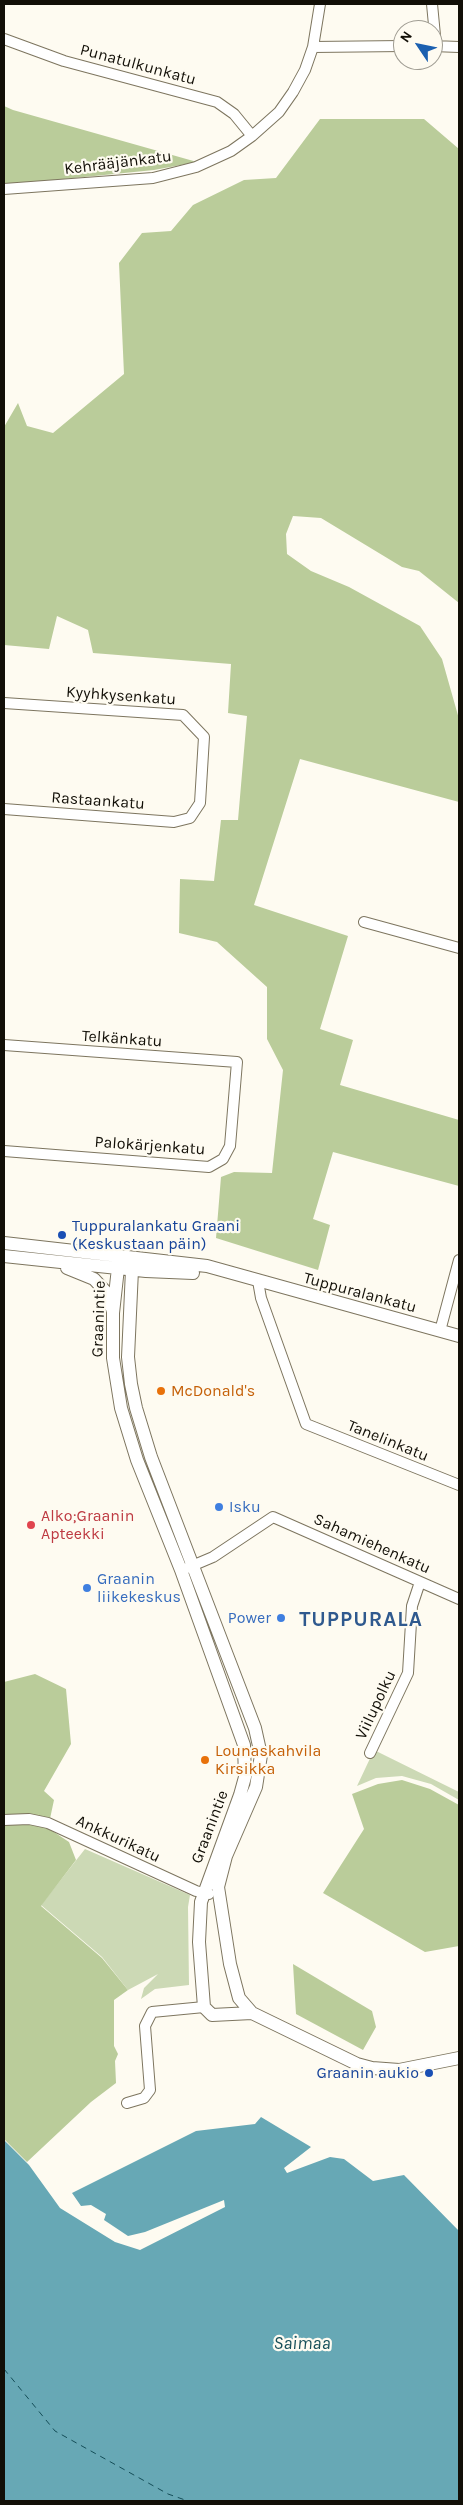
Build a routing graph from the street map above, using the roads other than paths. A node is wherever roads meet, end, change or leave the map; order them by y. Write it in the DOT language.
graph roads {
  1 [pos="320,4"];
  2 [pos="432,4"];
  3 [pos="433,20"];
  4 [pos="4,39"];
  5 [pos="393,46"];
  6 [pos="443,46"];
  7 [pos="313,47"];
  8 [pos="459,47"];
  9 [pos="252,136"];
  10 [pos="4,189"];
  11 [pos="4,703"];
  12 [pos="4,809"];
  13 [pos="190,818"];
  14 [pos="364,922"];
  15 [pos="459,948"];
  16 [pos="4,1045"];
  17 [pos="237,1062"];
  18 [pos="4,1151"];
  19 [pos="4,1243"];
  20 [pos="4,1256"];
  21 [pos="43,1260"];
  22 [pos="459,1260"];
  23 [pos="125,1265"];
  24 [pos="255,1280"];
  25 [pos="113,1313"];
  26 [pos="440,1331"];
  27 [pos="459,1336"];
  28 [pos="459,1485"];
  29 [pos="186,1569"];
  30 [pos="420,1582"];
  31 [pos="459,1599"];
  32 [pos="370,1753"];
  33 [pos="4,1820"];
  34 [pos="202,1893"];
  35 [pos="218,1894"];
  36 [pos="204,2007"];
  37 [pos="252,2013"];
  38 [pos="459,2058"];
  39 [pos="127,2103"];
  1 -- 7 [label="street, Kehrääjänkatu"];
  2 -- 3 [label="street"];
  4 -- 9 [label="street, Punatulkunkatu"];
  5 -- 7 [label="street"];
  6 -- 8 [label="street"];
  7 -- 9 [label="street, Kehrääjänkatu"];
  9 -- 10 [label="street, Kehrääjänkatu"];
  11 -- 13 [label="street, Kyyhkysenkatu"];
  12 -- 13 [label="street, Rastaankatu"];
  14 -- 15 [label="street"];
  16 -- 17 [label="street, Telkänkatu"];
  17 -- 18 [label="street, Palokärjenkatu"];
  19 -- 23 [label="street, Tuppuralankatu"];
  20 -- 21 [label="street, Tuppuralankatu"];
  21 -- 23 [label="street, Tuppuralankatu"];
  21 -- 25 [label="street"];
  22 -- 26 [label="street"];
  23 -- 24 [label="street, Tuppuralankatu"];
  23 -- 25 [label="street, Graanintie"];
  23 -- 29 [label="street, Graanintie"];
  24 -- 26 [label="street, Tuppuralankatu"];
  24 -- 28 [label="street, Tanelinkatu"];
  25 -- 29 [label="street, Graanintie"];
  26 -- 27 [label="street, Tuppuralankatu"];
  29 -- 30 [label="street, Sahamiehenkatu"];
  29 -- 34 [label="street, Graanintie"];
  29 -- 35 [label="street, Graanintie"];
  30 -- 31 [label="street, Sahamiehenkatu"];
  30 -- 32 [label="street, Viilupolku"];
  33 -- 34 [label="street, Ankkurikatu"];
  34 -- 35 [label="street, Ankkurikatu"];
  34 -- 36 [label="street, Graanintie"];
  35 -- 37 [label="street, Graanintie"];
  36 -- 37 [label="street"];
  36 -- 39 [label="street"];
  37 -- 38 [label="street"];
}
